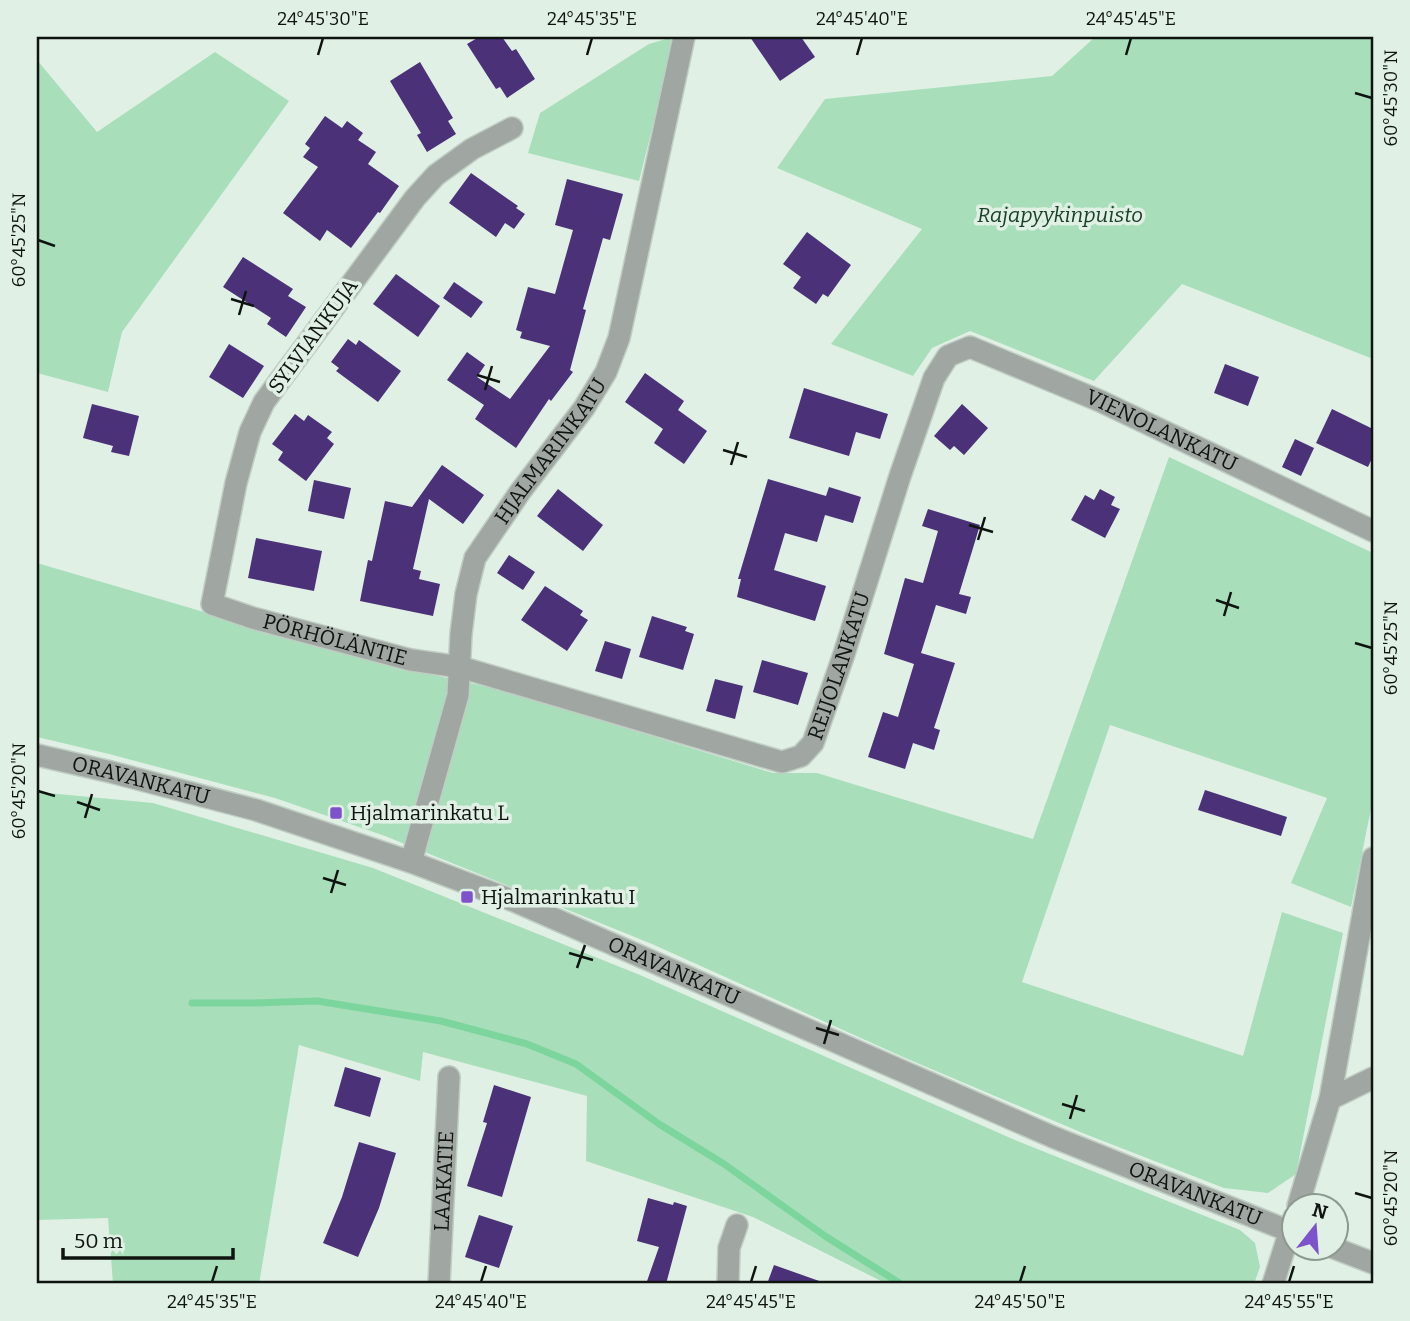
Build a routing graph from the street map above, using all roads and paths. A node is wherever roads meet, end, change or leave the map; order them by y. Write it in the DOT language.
graph roads {
  1 [pos="684,37"];
  2 [pos="512,128"];
  3 [pos="948,356"];
  4 [pos="1373,531"];
  5 [pos="212,604"];
  6 [pos="460,667"];
  7 [pos="37,755"];
  8 [pos="1373,858"];
  9 [pos="411,862"];
  10 [pos="449,1077"];
  11 [pos="1373,1078"];
  12 [pos="1330,1099"];
  13 [pos="1302,1192"];
  14 [pos="1280,1222"];
  15 [pos="737,1225"];
  16 [pos="1350,1254"];
  17 [pos="1281,1262"];
  18 [pos="1373,1263"];
  19 [pos="439,1284"];
  20 [pos="728,1284"];
  21 [pos="1273,1284"];
  1 -- 6 [label="street, HJALMARINKATU"];
  2 -- 5 [label="street, SYLVIANKUJA"];
  3 -- 4 [label="street, VIENOLANKATU"];
  3 -- 6 [label="street, REIJOLANKATU"];
  5 -- 6 [label="street, PÖRHÖLÄNTIE"];
  6 -- 9 [label="street, HJALMARINKATU"];
  7 -- 9 [label="street, ORAVANKATU"];
  8 -- 12 [label="street"];
  9 -- 14 [label="street, ORAVANKATU"];
  10 -- 19 [label="street, LAAKATIE"];
  11 -- 12 [label="street"];
  12 -- 13 [label="street"];
  15 -- 20 [label="street"];
  16 -- 18 [label="street"];
  17 -- 21 [label="street"];
}
